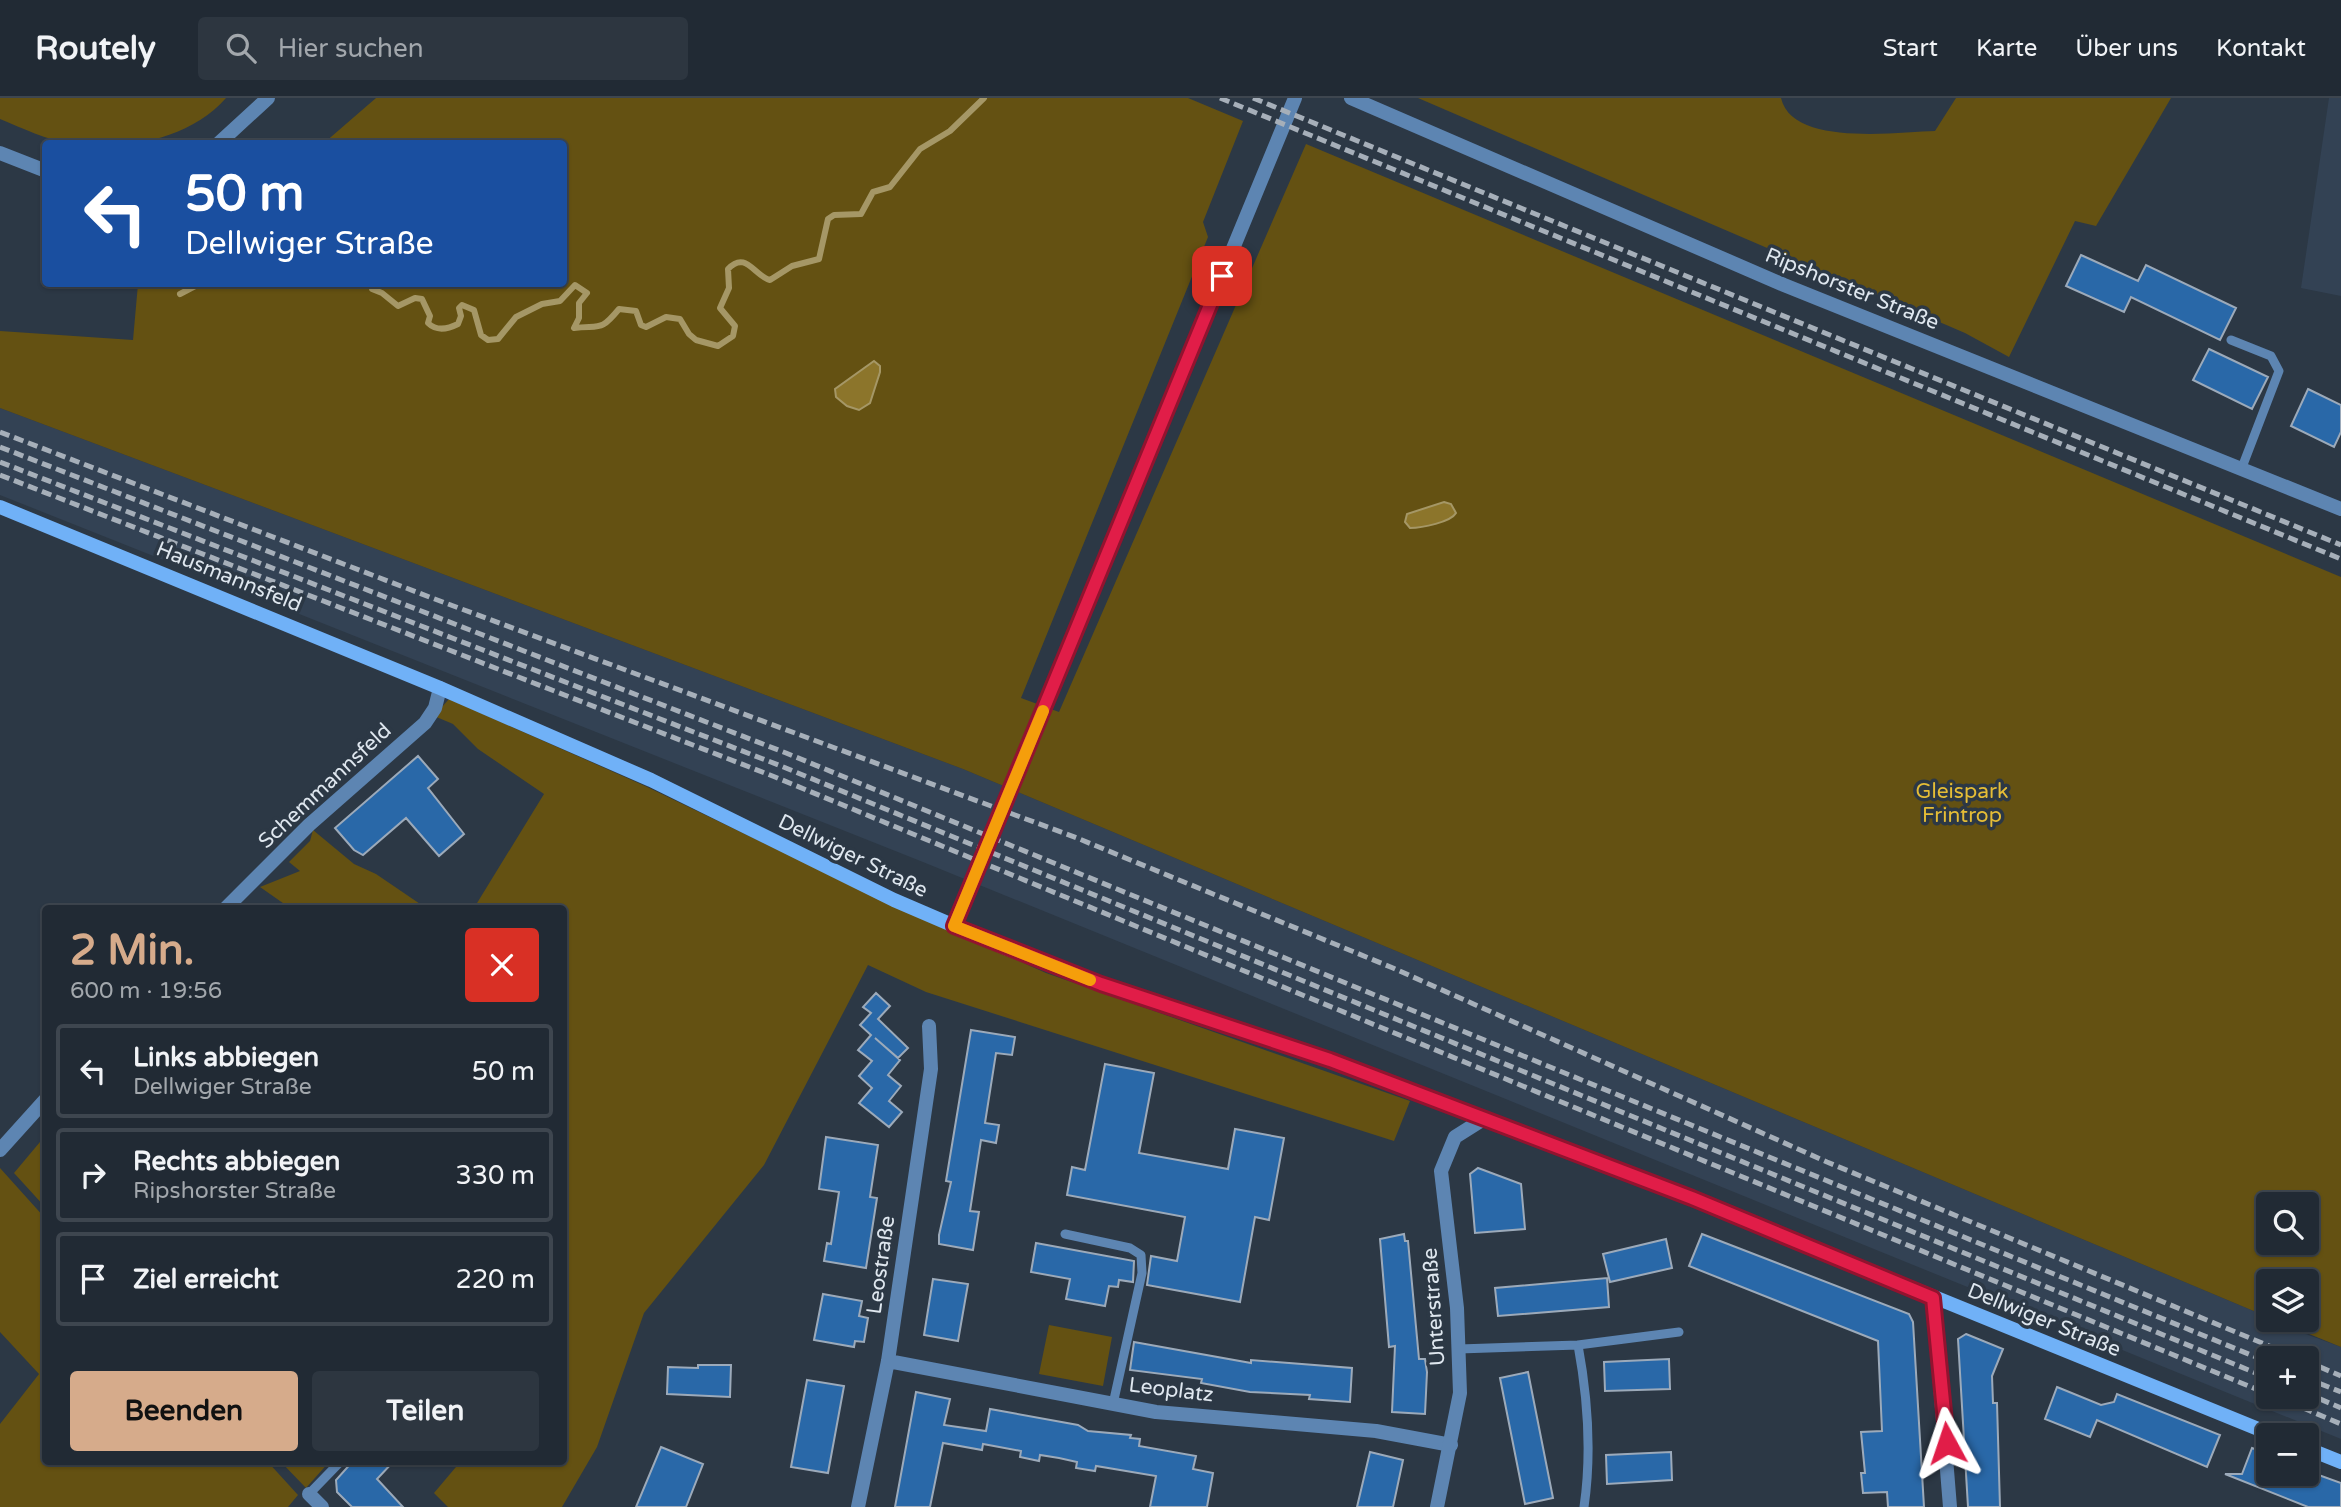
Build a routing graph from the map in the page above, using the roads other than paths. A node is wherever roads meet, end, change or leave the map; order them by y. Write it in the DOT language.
graph roads {
  1 [pos="268,98"];
  2 [pos="1352,98"];
  3 [pos="1294,100"];
  4 [pos="222,140"];
  5 [pos="0,153"];
  6 [pos="42,169"];
  7 [pos="2231,340"];
  8 [pos="2241,470"];
  9 [pos="0,507"];
  10 [pos="2341,509"];
  11 [pos="440,688"];
  12 [pos="229,905"];
  13 [pos="954,926"];
  14 [pos="929,1027"];
  15 [pos="42,1103"];
  16 [pos="1482,1120"];
  17 [pos="0,1150"];
  18 [pos="1065,1234"];
  19 [pos="1933,1298"];
  20 [pos="1679,1332"];
  21 [pos="1578,1345"];
  22 [pos="1459,1349"];
  23 [pos="888,1362"];
  24 [pos="1113,1404"];
  25 [pos="2256,1428"];
  26 [pos="1451,1445"];
  27 [pos="2319,1453"];
  28 [pos="2341,1462"];
  29 [pos="337,1465"];
  30 [pos="309,1494"];
  31 [pos="322,1507"];
  32 [pos="858,1507"];
  33 [pos="1437,1507"];
  34 [pos="1584,1507"];
  35 [pos="1950,1507"];
  1 -- 4 [label="street"];
  2 -- 8 [label="street, Ripshorster Straße"];
  3 -- 13 [label="street"];
  5 -- 6 [label="street"];
  7 -- 8 [label="lane"];
  8 -- 10 [label="street, Ripshorster Straße"];
  9 -- 11 [label="main road, Hausmannsfeld"];
  11 -- 12 [label="street, Schemmannsfeld"];
  11 -- 13 [label="main road, Dellwiger Straße"];
  13 -- 16 [label="main road, Dellwiger Straße"];
  14 -- 23 [label="street, Leostraße"];
  15 -- 17 [label="street"];
  16 -- 19 [label="main road, Dellwiger Straße"];
  16 -- 22 [label="street, Unterstraße"];
  18 -- 24 [label="lane"];
  19 -- 25 [label="main road, Dellwiger Straße"];
  19 -- 35 [label="street"];
  20 -- 21 [label="lane"];
  21 -- 22 [label="lane"];
  21 -- 34 [label="lane"];
  22 -- 26 [label="street, Unterstraße"];
  23 -- 24 [label="street, Leoplatz"];
  23 -- 32 [label="street, Leostraße"];
  24 -- 26 [label="street, Leoplatz"];
  26 -- 33 [label="street, Unterstraße"];
  27 -- 28 [label="main road"];
  29 -- 30 [label="lane"];
  30 -- 31 [label="street"];
}
